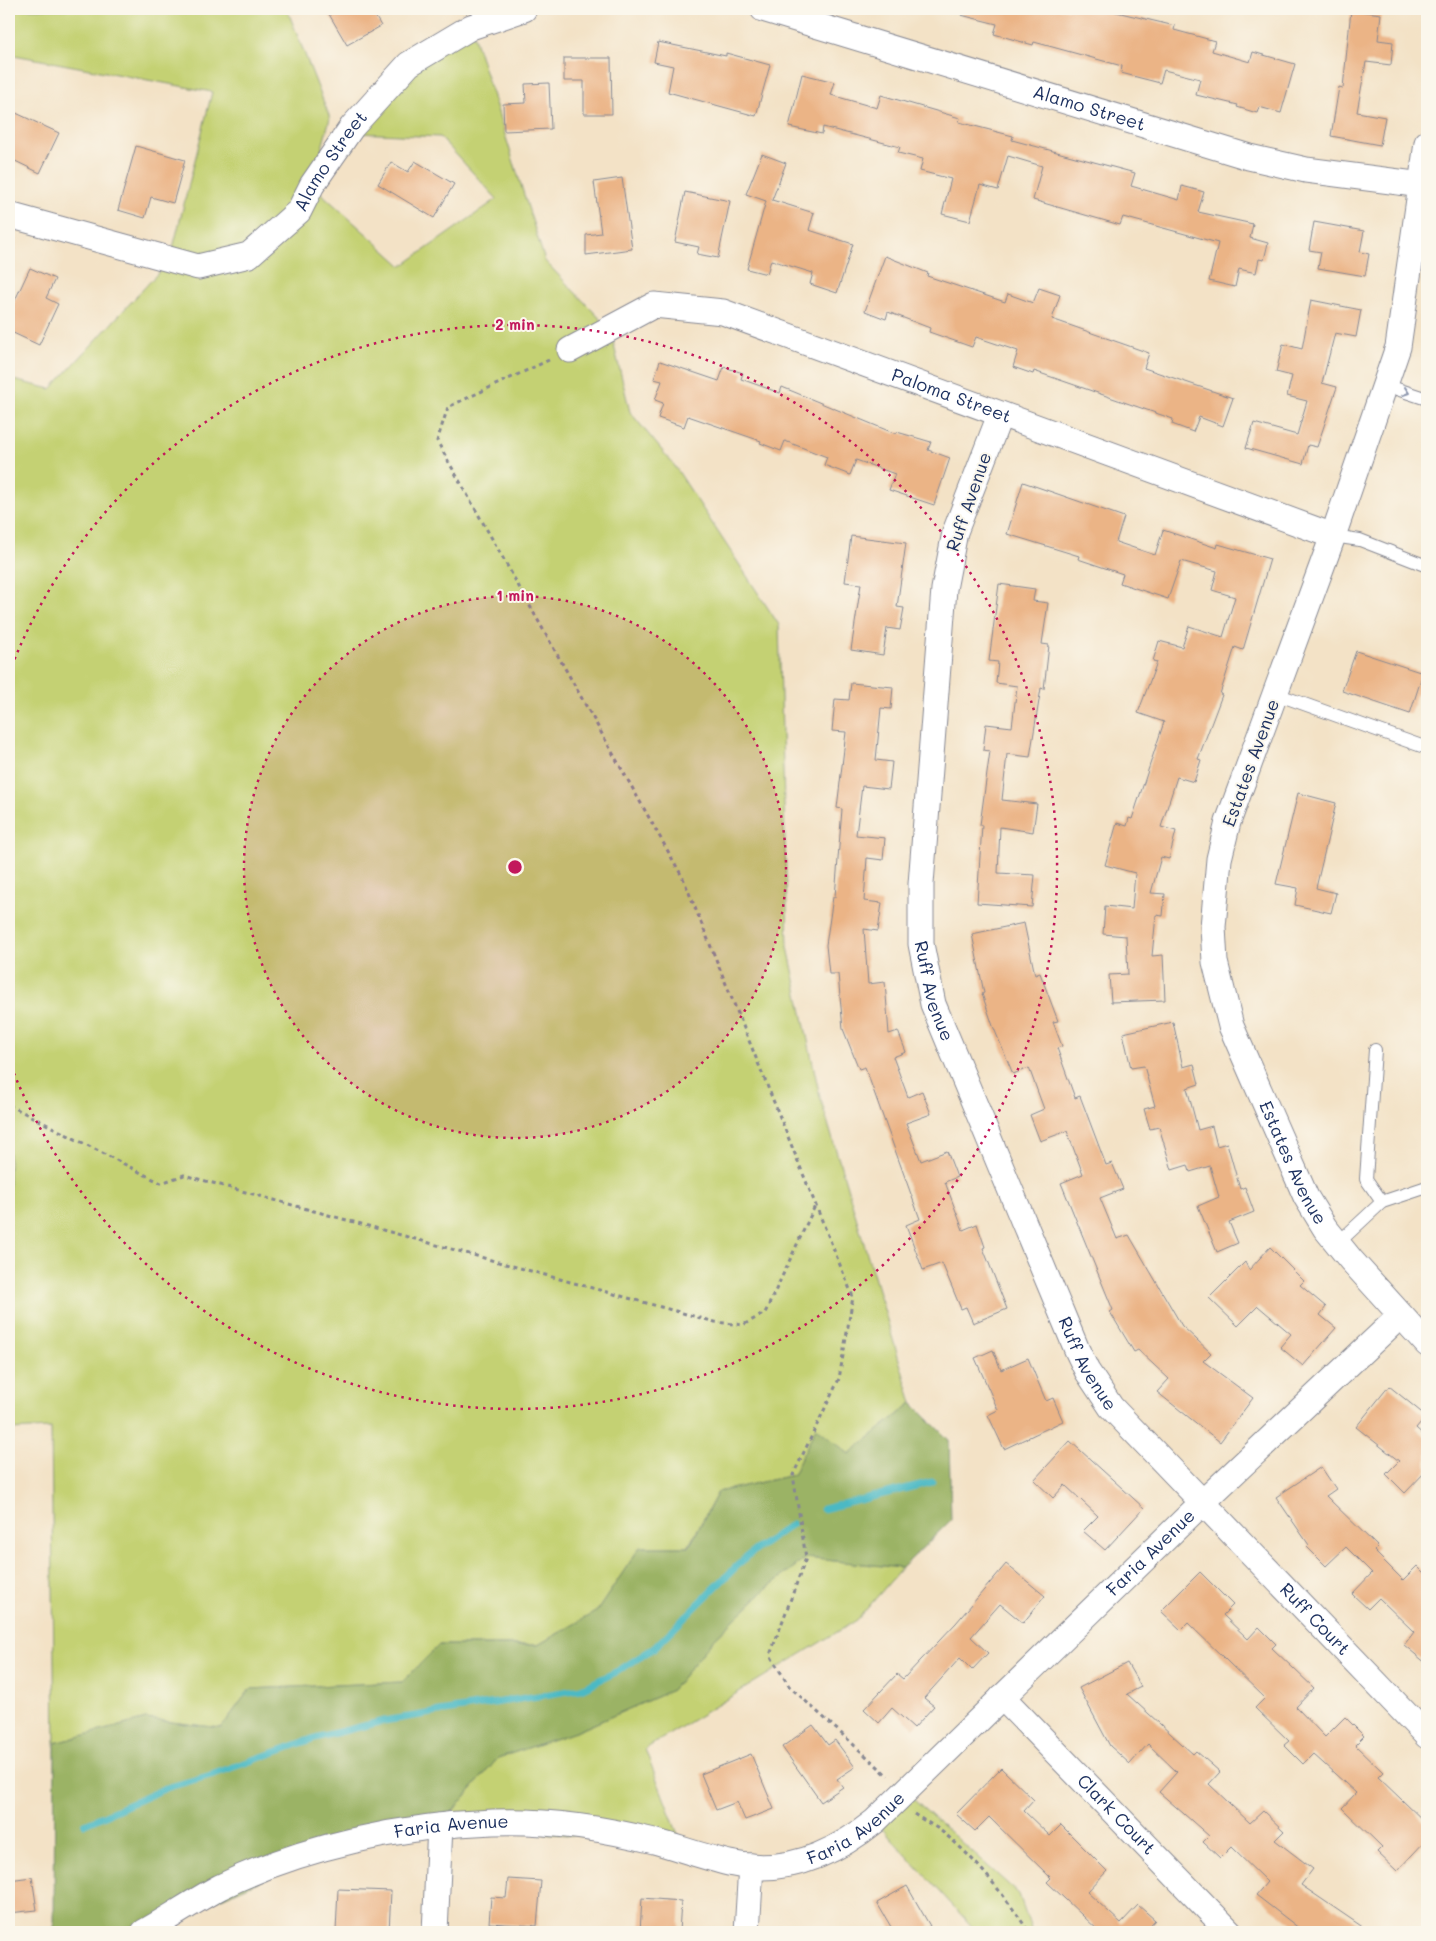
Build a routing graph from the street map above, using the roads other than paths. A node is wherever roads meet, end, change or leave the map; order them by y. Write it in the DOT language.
graph roads {
  1 [pos="524,9"];
  2 [pos="763,9"];
  3 [pos="1427,153"];
  4 [pos="1422,185"];
  5 [pos="9,215"];
  6 [pos="570,350"];
  7 [pos="1385,385"];
  8 [pos="1427,399"];
  9 [pos="1000,415"];
  10 [pos="1333,536"];
  11 [pos="1427,566"];
  12 [pos="1276,694"];
  13 [pos="1427,748"];
  14 [pos="1375,1050"];
  15 [pos="1427,1187"];
  16 [pos="1382,1202"];
  17 [pos="1338,1243"];
  18 [pos="1400,1316"];
  19 [pos="1427,1344"];
  20 [pos="1203,1502"];
  21 [pos="1002,1697"];
  22 [pos="1427,1736"];
  23 [pos="440,1826"];
  24 [pos="751,1866"];
  25 [pos="144,1932"];
  26 [pos="434,1932"];
  27 [pos="748,1932"];
  28 [pos="1230,1932"];
  1 -- 5 [label="street, Alamo Street"];
  2 -- 4 [label="street, Alamo Street"];
  3 -- 4 [label="street, Estates Avenue"];
  4 -- 7 [label="street, Estates Avenue"];
  6 -- 9 [label="street, Paloma Street"];
  7 -- 8 [label="lane, one-way"];
  7 -- 10 [label="street, Estates Avenue"];
  9 -- 10 [label="street, Paloma Street"];
  9 -- 20 [label="street, Ruff Avenue"];
  10 -- 11 [label="lane"];
  10 -- 12 [label="street, Estates Avenue"];
  12 -- 13 [label="lane"];
  12 -- 17 [label="street, Estates Avenue"];
  14 -- 16 [label="lane"];
  15 -- 16 [label="lane"];
  16 -- 17 [label="lane"];
  17 -- 18 [label="street, Estates Avenue"];
  18 -- 19 [label="street, Estates Avenue"];
  18 -- 20 [label="street, Faria Avenue"];
  20 -- 21 [label="street, Faria Avenue"];
  20 -- 22 [label="street, Ruff Court"];
  21 -- 24 [label="street, Faria Avenue"];
  21 -- 28 [label="street, Clark Court"];
  23 -- 24 [label="street, Faria Avenue"];
  23 -- 25 [label="street, Faria Avenue"];
  23 -- 26 [label="street"];
  24 -- 27 [label="street"];
}
